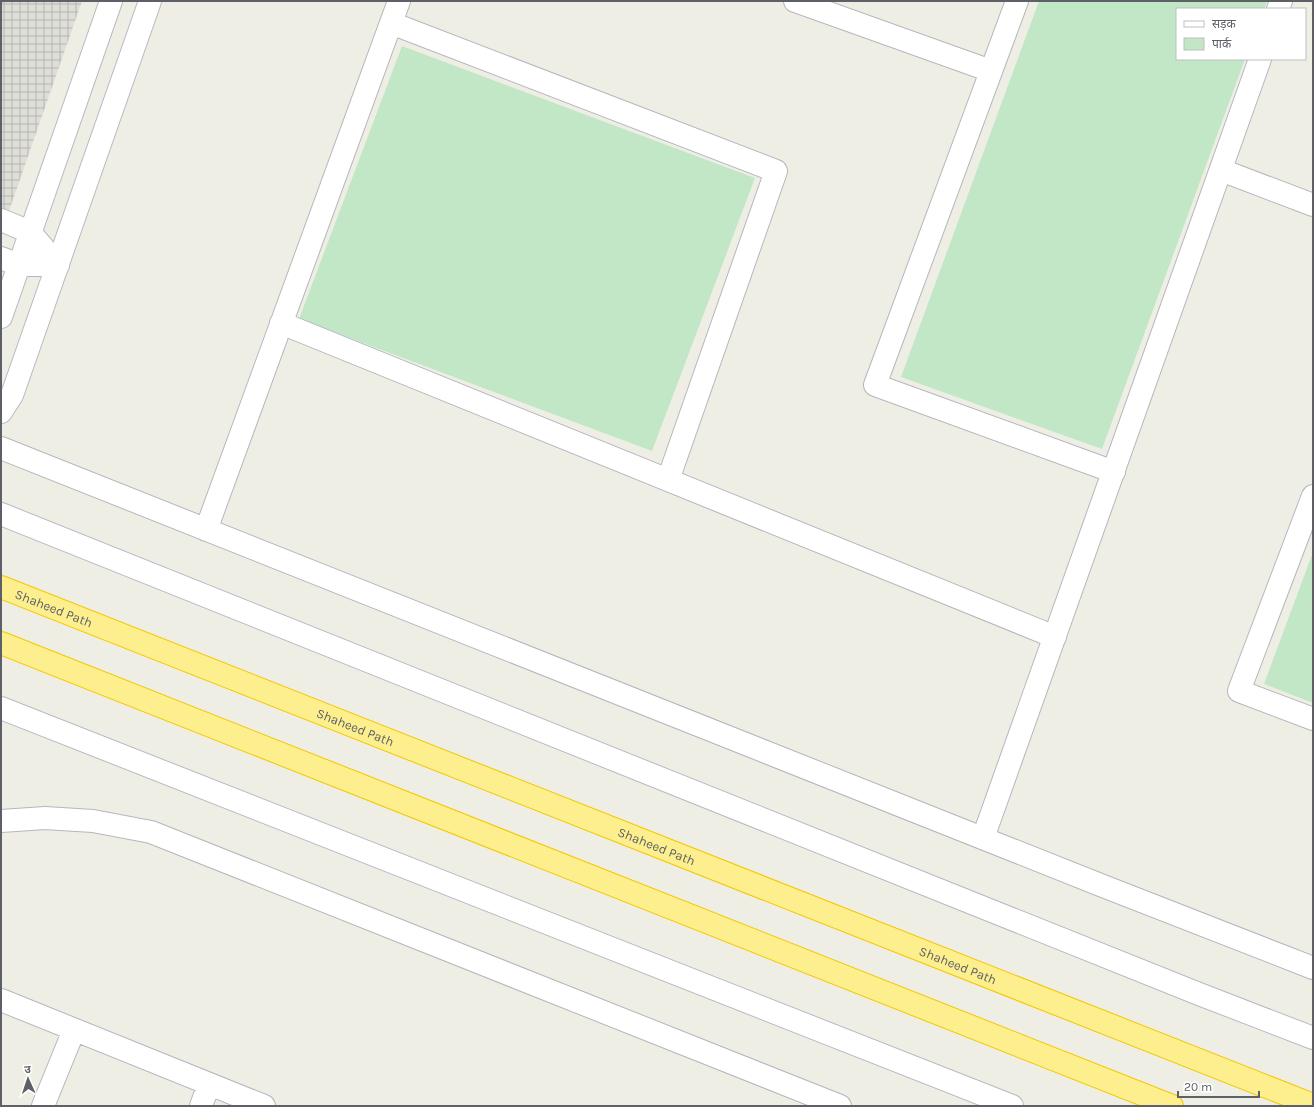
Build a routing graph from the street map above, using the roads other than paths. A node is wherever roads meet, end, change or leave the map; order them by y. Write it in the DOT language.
graph roads {
  1 [pos="111,1"];
  2 [pos="150,1"];
  3 [pos="399,1"];
  4 [pos="795,1"];
  5 [pos="1017,1"];
  6 [pos="391,23"];
  7 [pos="1260,60"];
  8 [pos="991,71"];
  9 [pos="1221,170"];
  10 [pos="1313,205"];
  11 [pos="1,220"];
  12 [pos="30,232"];
  13 [pos="10,262"];
  14 [pos="58,265"];
  15 [pos="1,317"];
  16 [pos="281,323"];
  17 [pos="1,412"];
  18 [pos="1,448"];
  19 [pos="1114,472"];
  20 [pos="668,480"];
  21 [pos="1313,496"];
  22 [pos="1,514"];
  23 [pos="206,530"];
  24 [pos="1,587"];
  25 [pos="1055,637"];
  26 [pos="1,643"];
  27 [pos="1,708"];
  28 [pos="1313,719"];
  29 [pos="1,821"];
  30 [pos="983,838"];
  31 [pos="1313,968"];
  32 [pos="1,1000"];
  33 [pos="74,1030"];
  34 [pos="1313,1038"];
  35 [pos="209,1084"];
  36 [pos="1313,1105"];
  37 [pos="43,1106"];
  38 [pos="201,1106"];
  39 [pos="264,1106"];
  40 [pos="840,1106"];
  41 [pos="1012,1106"];
  42 [pos="1172,1106"];
  1 -- 12 [label="street"];
  2 -- 14 [label="street"];
  3 -- 6 [label="street"];
  4 -- 8 [label="street"];
  5 -- 8 [label="street"];
  6 -- 16 [label="street"];
  6 -- 20 [label="street"];
  7 -- 9 [label="street"];
  8 -- 19 [label="street"];
  9 -- 10 [label="street"];
  9 -- 19 [label="street"];
  11 -- 12 [label="street"];
  12 -- 13 [label="street"];
  12 -- 14 [label="street"];
  13 -- 14 [label="street"];
  13 -- 15 [label="street"];
  14 -- 17 [label="street"];
  16 -- 20 [label="street"];
  16 -- 23 [label="street"];
  18 -- 23 [label="street"];
  19 -- 25 [label="street"];
  20 -- 25 [label="street"];
  21 -- 28 [label="street"];
  22 -- 34 [label="street"];
  23 -- 30 [label="street"];
  24 -- 36 [label="highway, Shaheed Path"];
  25 -- 30 [label="street"];
  26 -- 42 [label="highway"];
  27 -- 41 [label="street"];
  29 -- 40 [label="street"];
  30 -- 31 [label="street"];
  32 -- 33 [label="street"];
  33 -- 35 [label="street"];
  33 -- 37 [label="street"];
  35 -- 38 [label="street"];
  35 -- 39 [label="street"];
}
